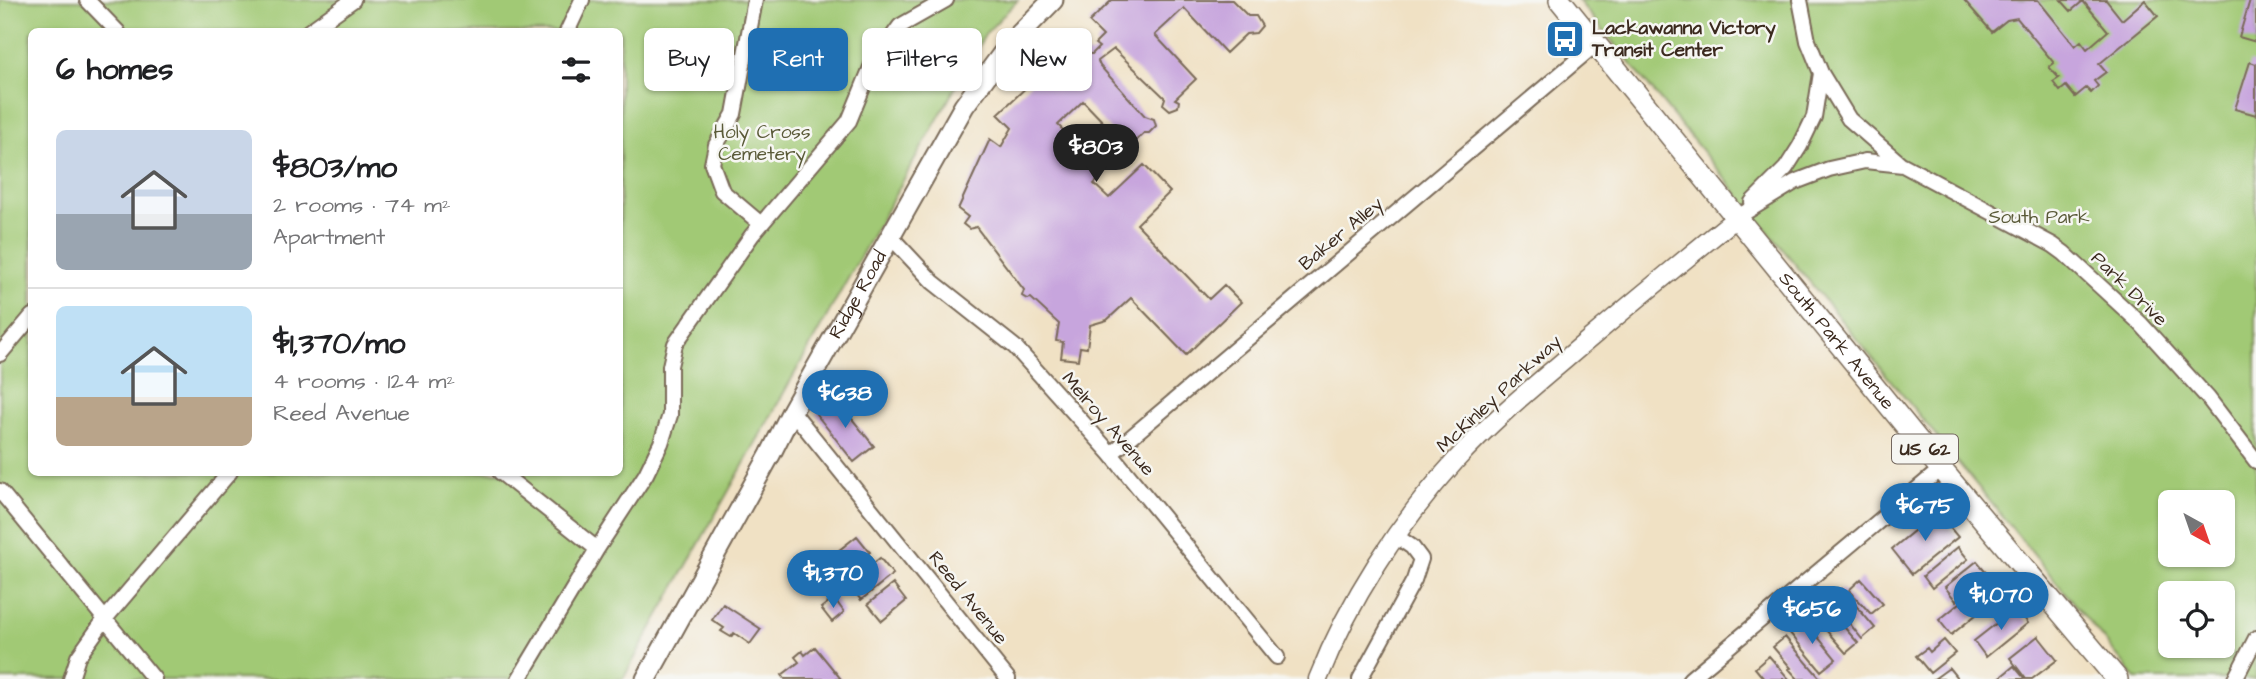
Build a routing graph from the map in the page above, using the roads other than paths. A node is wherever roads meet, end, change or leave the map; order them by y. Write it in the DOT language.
graph roads {
  1 [pos="353,0"];
  2 [pos="582,0"];
  3 [pos="755,0"];
  4 [pos="947,0"];
  5 [pos="1054,0"];
  6 [pos="1560,0"];
  7 [pos="1800,0"];
  8 [pos="89,1"];
  9 [pos="114,28"];
  10 [pos="314,28"];
  11 [pos="569,28"];
  12 [pos="1596,44"];
  13 [pos="1821,73"];
  14 [pos="1903,165"];
  15 [pos="1736,218"];
  16 [pos="761,224"];
  17 [pos="890,236"];
  18 [pos="28,321"];
  19 [pos="0,354"];
  20 [pos="792,411"];
  21 [pos="1111,454"];
  22 [pos="2256,461"];
  23 [pos="1941,468"];
  24 [pos="227,476"];
  25 [pos="505,476"];
  26 [pos="0,491"];
  27 [pos="1396,536"];
  28 [pos="597,549"];
  29 [pos="104,619"];
  30 [pos="2256,638"];
  31 [pos="1277,657"];
  32 [pos="71,679"];
  33 [pos="154,679"];
  34 [pos="519,679"];
  35 [pos="646,679"];
  36 [pos="1008,679"];
  37 [pos="1318,679"];
  38 [pos="1360,679"];
  39 [pos="1690,679"];
  40 [pos="2117,679"];
  41 [pos="2235,679"];
  1 -- 10 [label="street"];
  2 -- 11 [label="street"];
  3 -- 16 [label="street"];
  4 -- 16 [label="street"];
  5 -- 17 [label="main road, Ridge Road"];
  6 -- 12 [label="main road, South Park Avenue / US 62"];
  7 -- 13 [label="street, Park Drive"];
  8 -- 9 [label="street"];
  12 -- 15 [label="main road, South Park Avenue / US 62"];
  12 -- 21 [label="street, Baker Alley"];
  13 -- 14 [label="street, Park Drive"];
  13 -- 15 [label="street"];
  14 -- 15 [label="street, Park Drive"];
  14 -- 22 [label="street, Park Drive"];
  15 -- 23 [label="main road, South Park Avenue / US 62"];
  15 -- 27 [label="street, McKinley Parkway"];
  16 -- 28 [label="street"];
  17 -- 20 [label="main road, Ridge Road"];
  17 -- 21 [label="street, Melroy Avenue"];
  18 -- 19 [label="street"];
  20 -- 35 [label="main road, Ridge Road"];
  20 -- 36 [label="street, Reed Avenue"];
  21 -- 31 [label="street, Melroy Avenue"];
  23 -- 39 [label="street"];
  23 -- 40 [label="main road, South Park Avenue / US 62"];
  24 -- 29 [label="street"];
  25 -- 28 [label="street"];
  26 -- 29 [label="street"];
  27 -- 37 [label="street, McKinley Parkway"];
  27 -- 38 [label="street"];
  28 -- 34 [label="street"];
  29 -- 32 [label="street"];
  29 -- 33 [label="street"];
  30 -- 41 [label="street"];
}
